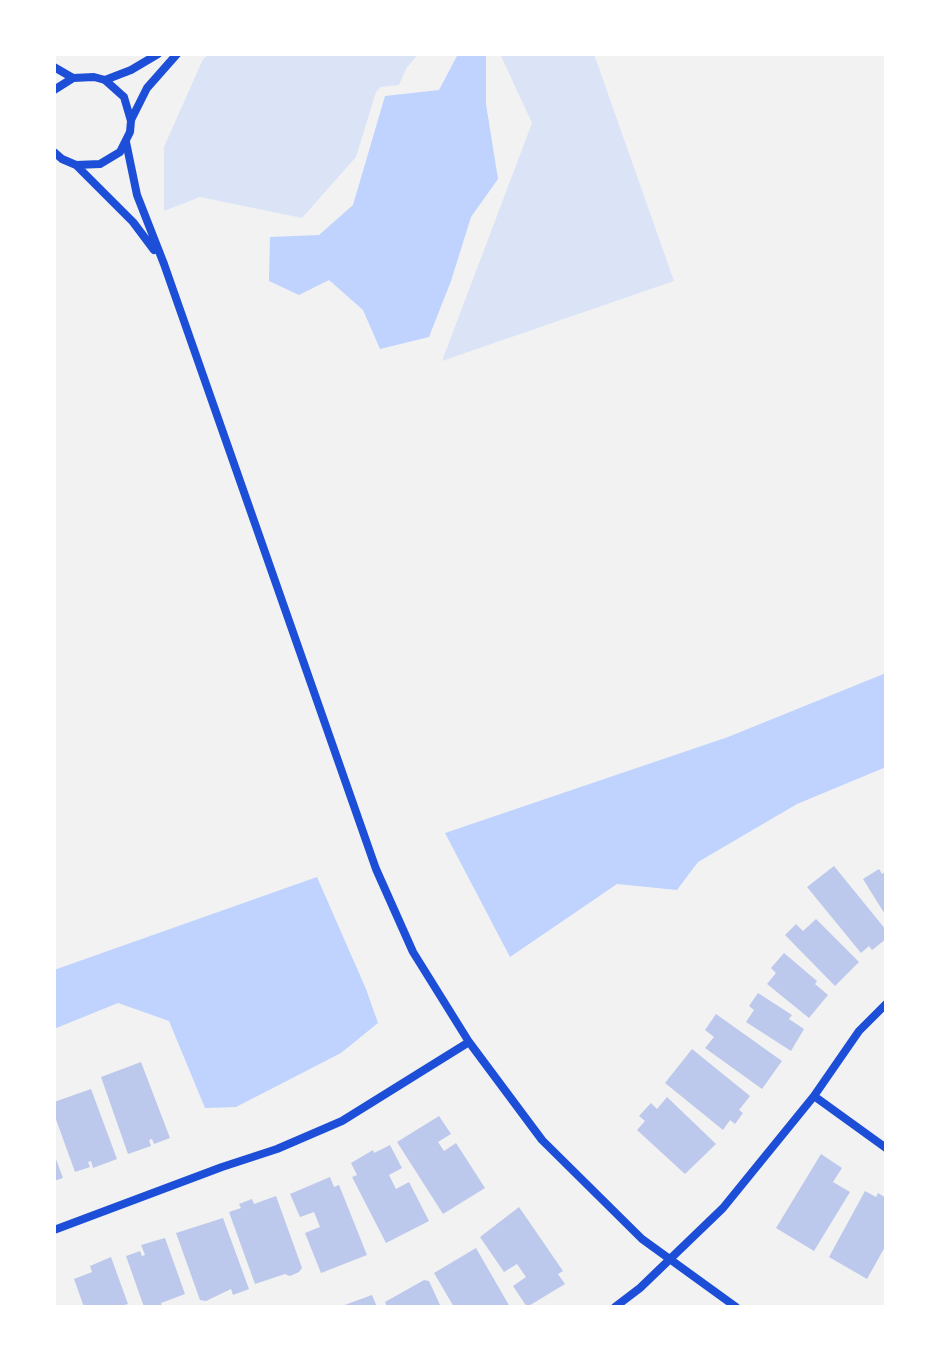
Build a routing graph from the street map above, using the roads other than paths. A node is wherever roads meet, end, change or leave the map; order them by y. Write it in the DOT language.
graph roads {
  1 [pos="158,54"];
  2 [pos="177,54"];
  3 [pos="54,67"];
  4 [pos="73,78"];
  5 [pos="105,80"];
  6 [pos="54,90"];
  7 [pos="131,121"];
  8 [pos="126,142"];
  9 [pos="54,152"];
  10 [pos="76,165"];
  11 [pos="164,264"];
  12 [pos="886,1004"];
  13 [pos="469,1042"];
  14 [pos="814,1096"];
  15 [pos="886,1148"];
  16 [pos="54,1230"];
  17 [pos="669,1259"];
  18 [pos="615,1307"];
  19 [pos="736,1307"];
  1 -- 5 [label="street"];
  2 -- 7 [label="street"];
  3 -- 4 [label="street"];
  4 -- 5 [label="street"];
  4 -- 6 [label="street"];
  5 -- 7 [label="street"];
  7 -- 8 [label="street"];
  8 -- 10 [label="street"];
  8 -- 11 [label="street"];
  9 -- 10 [label="street"];
  10 -- 11 [label="street"];
  11 -- 13 [label="street"];
  12 -- 14 [label="street"];
  13 -- 16 [label="street"];
  13 -- 17 [label="street"];
  14 -- 15 [label="street"];
  14 -- 17 [label="street"];
  17 -- 18 [label="street"];
  17 -- 19 [label="street"];
}
